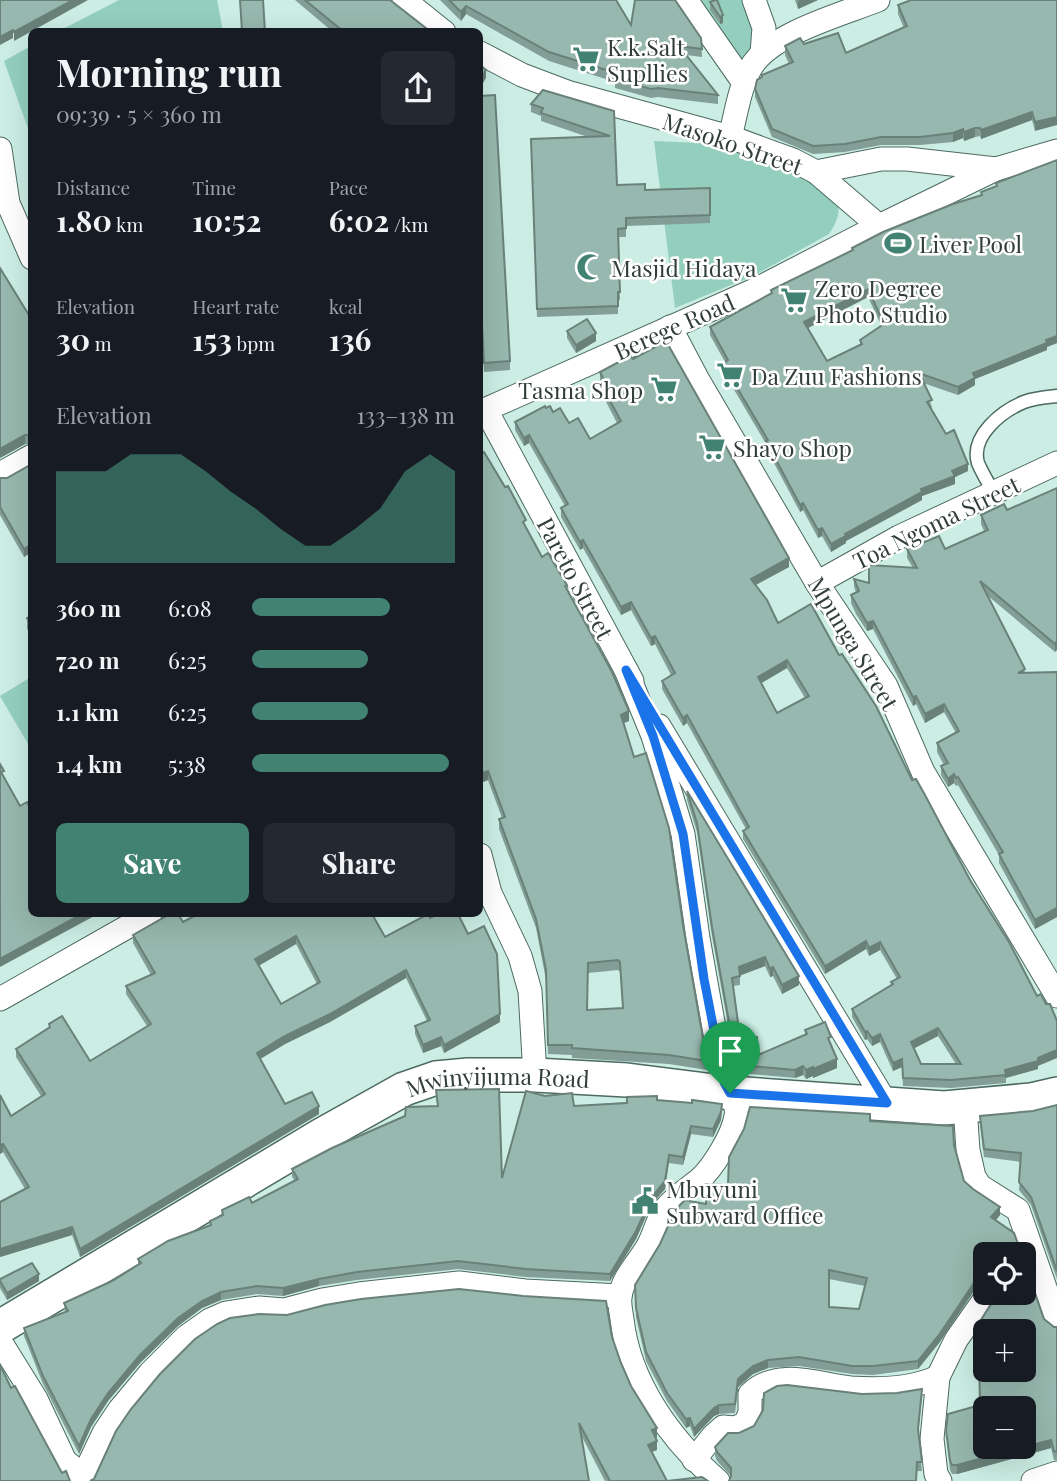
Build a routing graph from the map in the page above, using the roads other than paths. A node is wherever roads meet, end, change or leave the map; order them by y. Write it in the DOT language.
graph roads {
  1 [pos="404,0"];
  2 [pos="686,0"];
  3 [pos="754,0"];
  4 [pos="878,0"];
  5 [pos="439,28"];
  6 [pos="762,53"];
  7 [pos="483,55"];
  8 [pos="744,83"];
  9 [pos="730,137"];
  10 [pos="0,149"];
  11 [pos="1057,151"];
  12 [pos="996,169"];
  13 [pos="817,172"];
  14 [pos="879,226"];
  15 [pos="28,249"];
  16 [pos="670,327"];
  17 [pos="1057,396"];
  18 [pos="483,411"];
  19 [pos="28,458"];
  20 [pos="1057,463"];
  21 [pos="0,474"];
  22 [pos="994,493"];
  23 [pos="817,583"];
  24 [pos="626,670"];
  25 [pos="483,866"];
  26 [pos="145,917"];
  27 [pos="1057,996"];
  28 [pos="0,999"];
  29 [pos="535,1075"];
  30 [pos="730,1093"];
  31 [pos="1057,1094"];
  32 [pos="887,1103"];
  33 [pos="965,1107"];
  34 [pos="1021,1219"];
  35 [pos="1018,1242"];
  36 [pos="620,1296"];
  37 [pos="981,1305"];
  38 [pos="1057,1322"];
  39 [pos="2,1333"];
  40 [pos="938,1377"];
  41 [pos="694,1460"];
  42 [pos="1057,1473"];
  43 [pos="82,1478"];
  44 [pos="718,1481"];
  45 [pos="940,1481"];
  46 [pos="1033,1481"];
  1 -- 5 [label="street"];
  2 -- 8 [label="street"];
  3 -- 6 [label="street"];
  4 -- 6 [label="street"];
  6 -- 8 [label="street"];
  7 -- 9 [label="street, Masoko Street"];
  8 -- 9 [label="street"];
  9 -- 13 [label="street, Masoko Street"];
  10 -- 15 [label="street"];
  11 -- 12 [label="street, Berege Road"];
  12 -- 13 [label="street, Masoko Street"];
  12 -- 14 [label="street, Berege Road"];
  13 -- 14 [label="street"];
  14 -- 16 [label="street, Berege Road"];
  16 -- 18 [label="street, Berege Road"];
  16 -- 23 [label="street, Mpunga Street"];
  17 -- 22 [label="lane"];
  18 -- 24 [label="street, Pareto Street"];
  19 -- 21 [label="street"];
  20 -- 22 [label="street, Toa Ngoma Street"];
  22 -- 23 [label="street, Toa Ngoma Street"];
  23 -- 27 [label="street, Mpunga Street"];
  24 -- 30 [label="street"];
  24 -- 32 [label="street, Pareto Street"];
  25 -- 29 [label="street"];
  26 -- 28 [label="street"];
  29 -- 30 [label="street, Mwinyijuma Road"];
  29 -- 39 [label="street, Mwinyijuma Road"];
  30 -- 32 [label="street, Mwinyijuma Road"];
  30 -- 36 [label="street"];
  31 -- 33 [label="street, Mwinyijuma Road"];
  32 -- 33 [label="street, Mwinyijuma Road"];
  33 -- 34 [label="street"];
  34 -- 35 [label="street"];
  34 -- 38 [label="street"];
  36 -- 41 [label="street"];
  36 -- 43 [label="street"];
  37 -- 40 [label="street"];
  39 -- 43 [label="street"];
  40 -- 41 [label="street"];
  40 -- 45 [label="street"];
  41 -- 44 [label="street"];
  42 -- 46 [label="street"];
}
